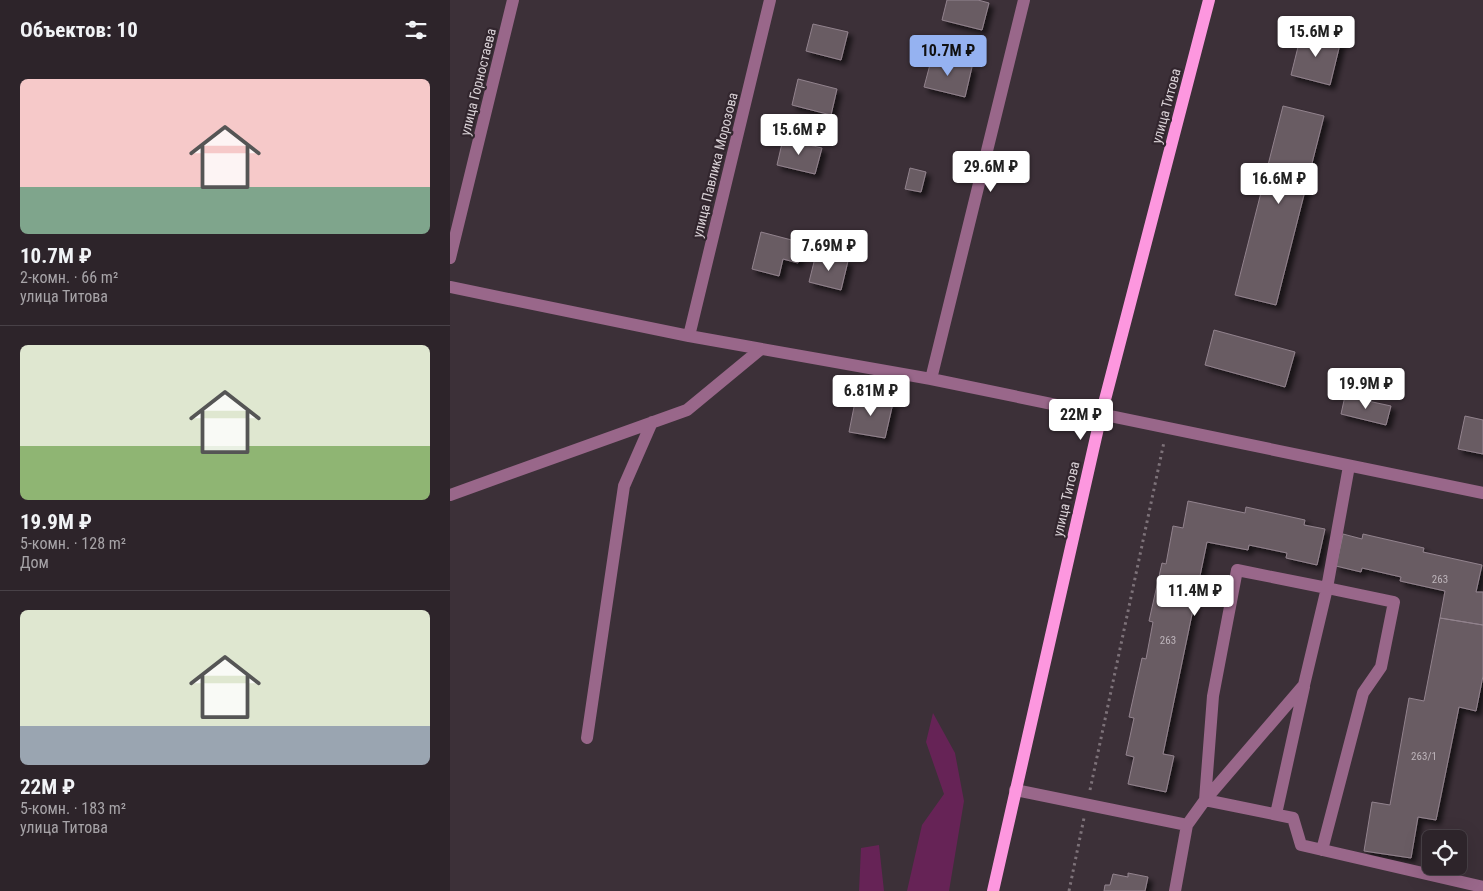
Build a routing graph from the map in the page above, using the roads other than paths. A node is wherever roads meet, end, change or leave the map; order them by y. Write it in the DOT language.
graph roads {
  1 [pos="513,0"];
  2 [pos="770,0"];
  3 [pos="1024,0"];
  4 [pos="1209,0"];
  5 [pos="450,258"];
  6 [pos="450,287"];
  7 [pos="689,336"];
  8 [pos="761,349"];
  9 [pos="930,379"];
  10 [pos="1101,415"];
  11 [pos="652,422"];
  12 [pos="1349,466"];
  13 [pos="1483,493"];
  14 [pos="450,495"];
  15 [pos="1327,588"];
  16 [pos="1304,685"];
  17 [pos="587,738"];
  18 [pos="1015,790"];
  19 [pos="1205,800"];
  20 [pos="1276,814"];
  21 [pos="1188,825"];
  22 [pos="1322,850"];
  23 [pos="1483,887"];
  24 [pos="993,891"];
  25 [pos="1174,891"];
  1 -- 5 [label="street, улица Горностаева"];
  2 -- 7 [label="street, улица Павлика Морозова"];
  3 -- 9 [label="street"];
  4 -- 10 [label="main road, улица Титова"];
  6 -- 7 [label="street"];
  7 -- 8 [label="street"];
  8 -- 9 [label="street"];
  8 -- 11 [label="street"];
  9 -- 10 [label="street"];
  10 -- 12 [label="street"];
  10 -- 18 [label="main road, улица Титова"];
  11 -- 14 [label="street"];
  11 -- 17 [label="street"];
  12 -- 13 [label="street"];
  12 -- 15 [label="street"];
  15 -- 16 [label="street"];
  15 -- 19 [label="street"];
  15 -- 22 [label="street"];
  16 -- 19 [label="street"];
  16 -- 20 [label="street"];
  18 -- 21 [label="street"];
  18 -- 24 [label="main road, улица Титова"];
  19 -- 20 [label="street"];
  19 -- 21 [label="street"];
  20 -- 22 [label="street"];
  21 -- 25 [label="street"];
  22 -- 23 [label="street"];
}
